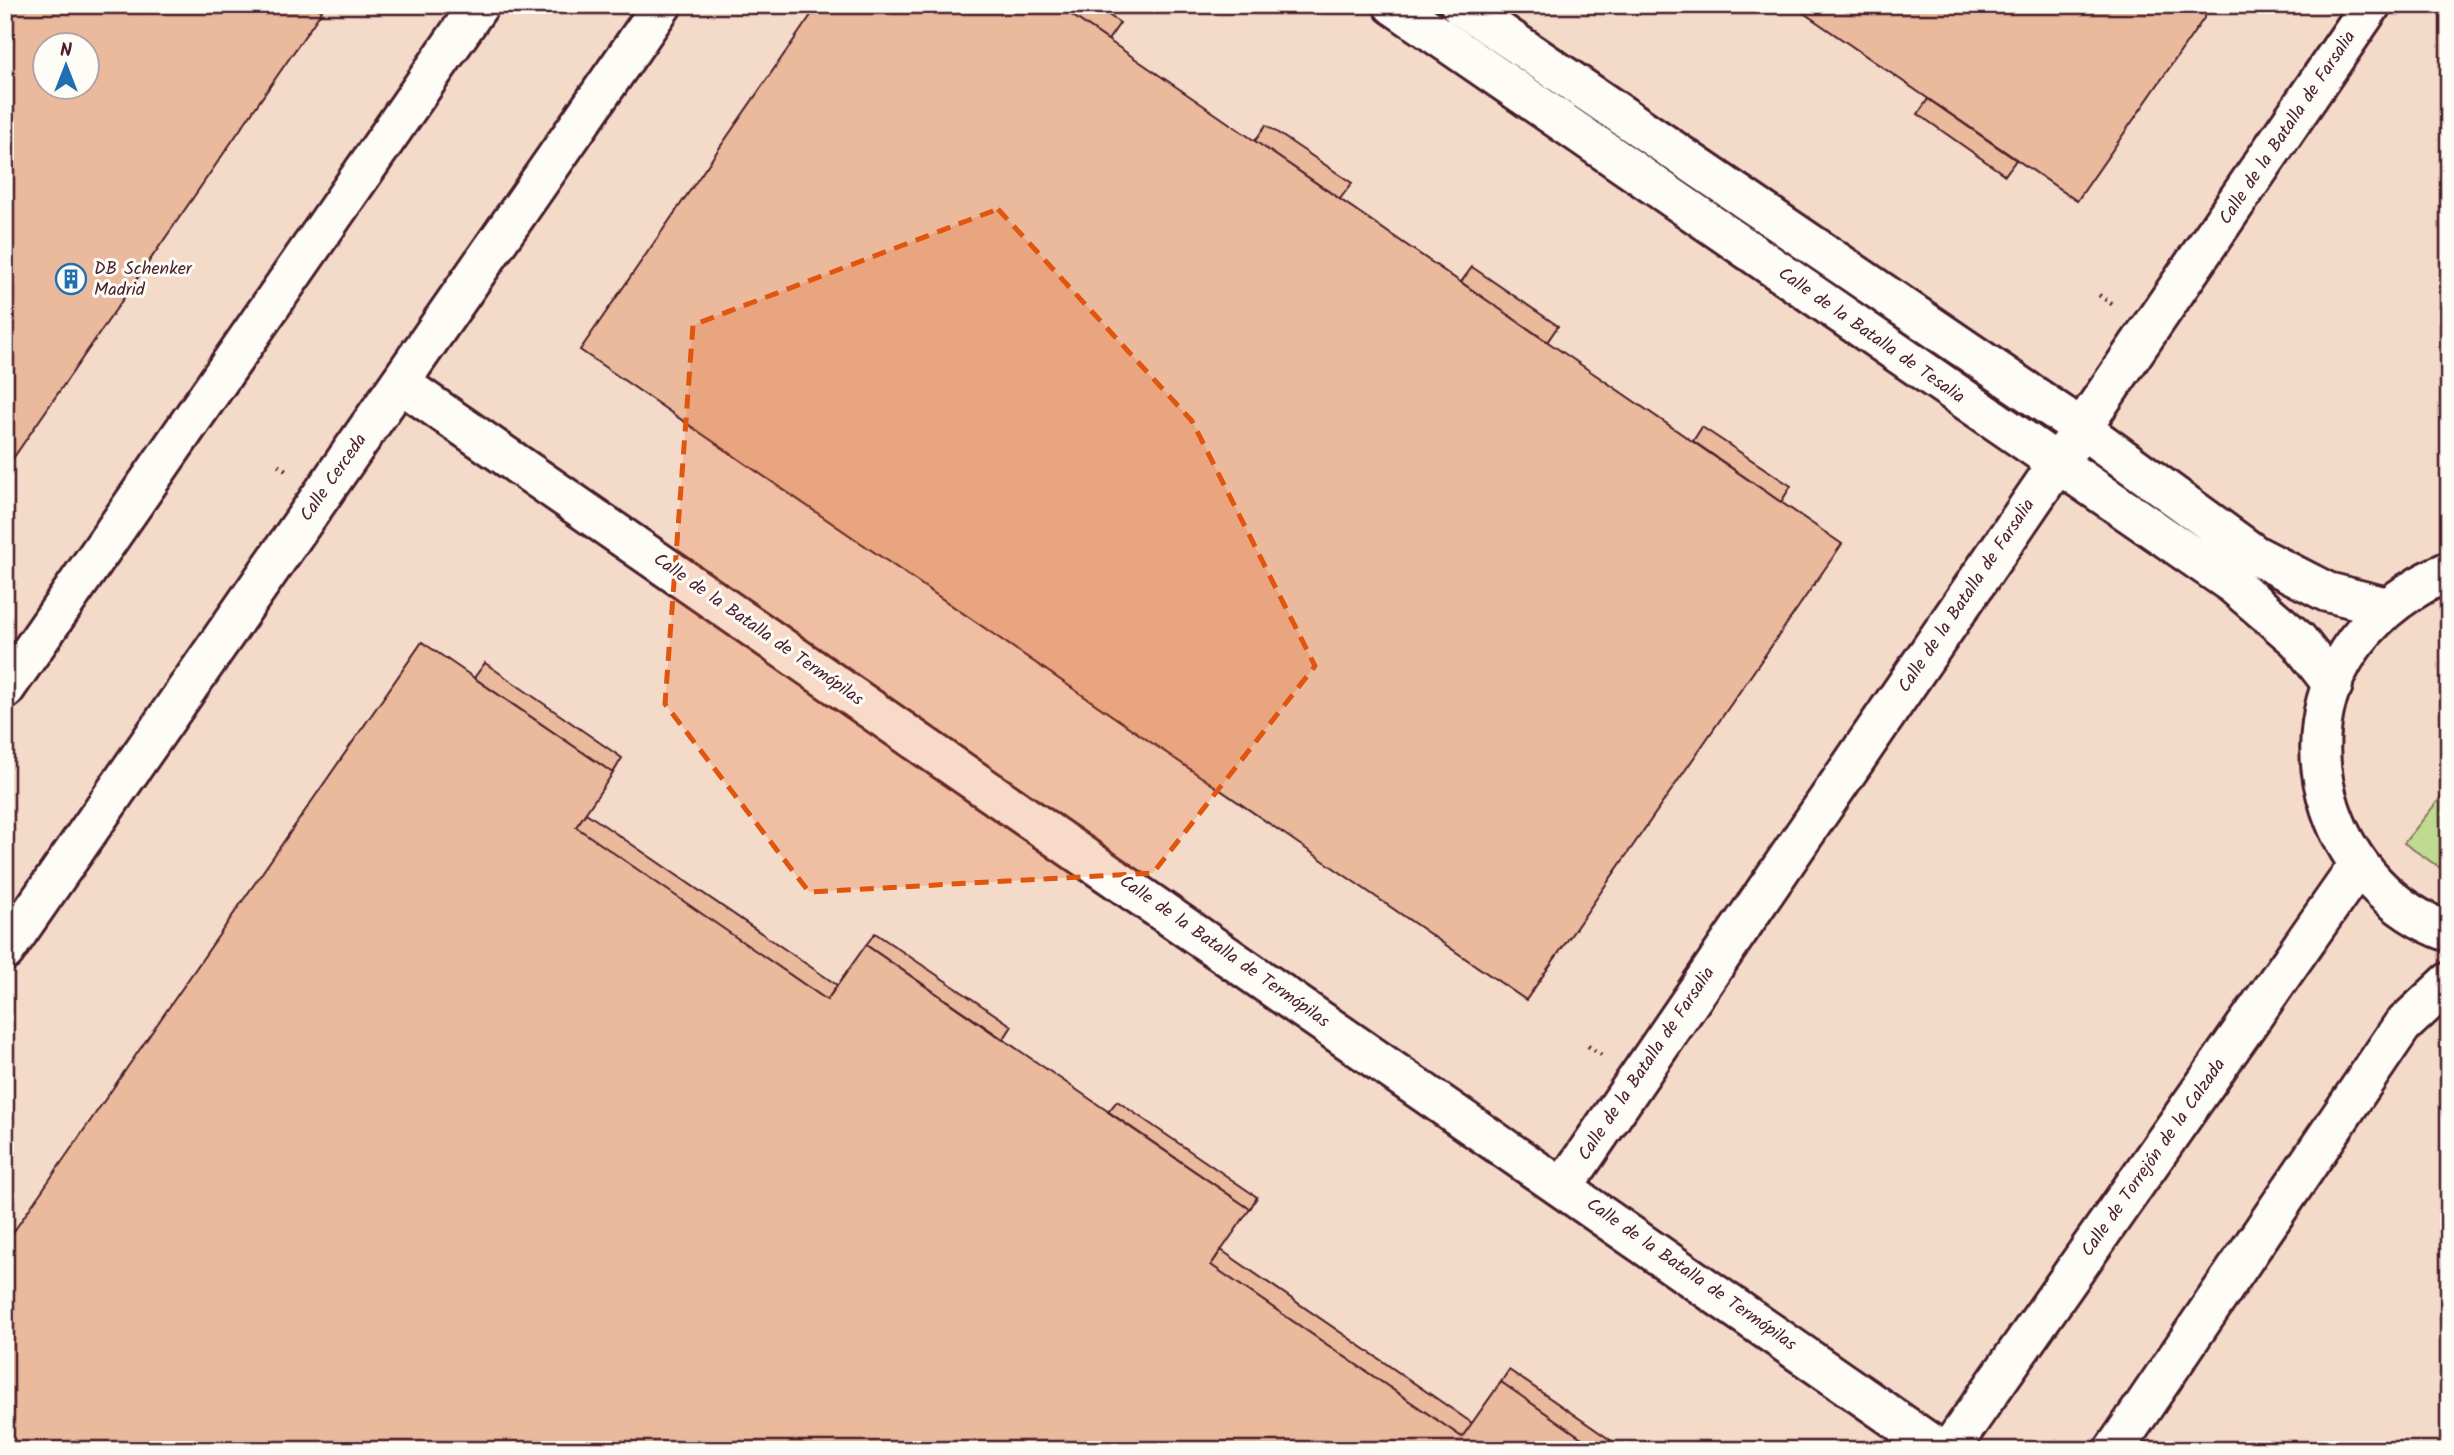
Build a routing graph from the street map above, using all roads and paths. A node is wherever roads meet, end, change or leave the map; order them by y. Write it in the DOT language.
graph roads {
  1 [pos="478,5"];
  2 [pos="662,5"];
  3 [pos="1393,5"];
  4 [pos="1460,5"];
  5 [pos="2371,5"];
  6 [pos="400,383"];
  7 [pos="2081,428"];
  8 [pos="2057,464"];
  9 [pos="2449,571"];
  10 [pos="2387,607"];
  11 [pos="2333,685"];
  12 [pos="5,689"];
  13 [pos="2358,866"];
  14 [pos="2449,932"];
  15 [pos="5,951"];
  16 [pos="2449,982"];
  17 [pos="1564,1186"];
  18 [pos="1940,1450"];
  19 [pos="1949,1450"];
  20 [pos="2114,1450"];
  1 -- 12 [label="street"];
  2 -- 6 [label="street, Calle Cerceda"];
  3 -- 8 [label="street, Calle de la Batalla de Tesalia"];
  4 -- 7 [label="street"];
  5 -- 7 [label="street, Calle de la Batalla de Farsalia"];
  6 -- 15 [label="street, Calle Cerceda"];
  6 -- 17 [label="street, Calle de la Batalla de Termópilas"];
  7 -- 8 [label="street, Calle de la Batalla de Farsalia"];
  7 -- 10 [label="street"];
  8 -- 11 [label="street, Calle de la Batalla de Tesalia"];
  8 -- 17 [label="street, Calle de la Batalla de Farsalia"];
  9 -- 10 [label="street"];
  10 -- 11 [label="street"];
  11 -- 13 [label="street"];
  13 -- 14 [label="street"];
  13 -- 19 [label="street, Calle de Torrejón de la Calzada"];
  16 -- 20 [label="street"];
  17 -- 18 [label="street, Calle de la Batalla de Termópilas"];
}
